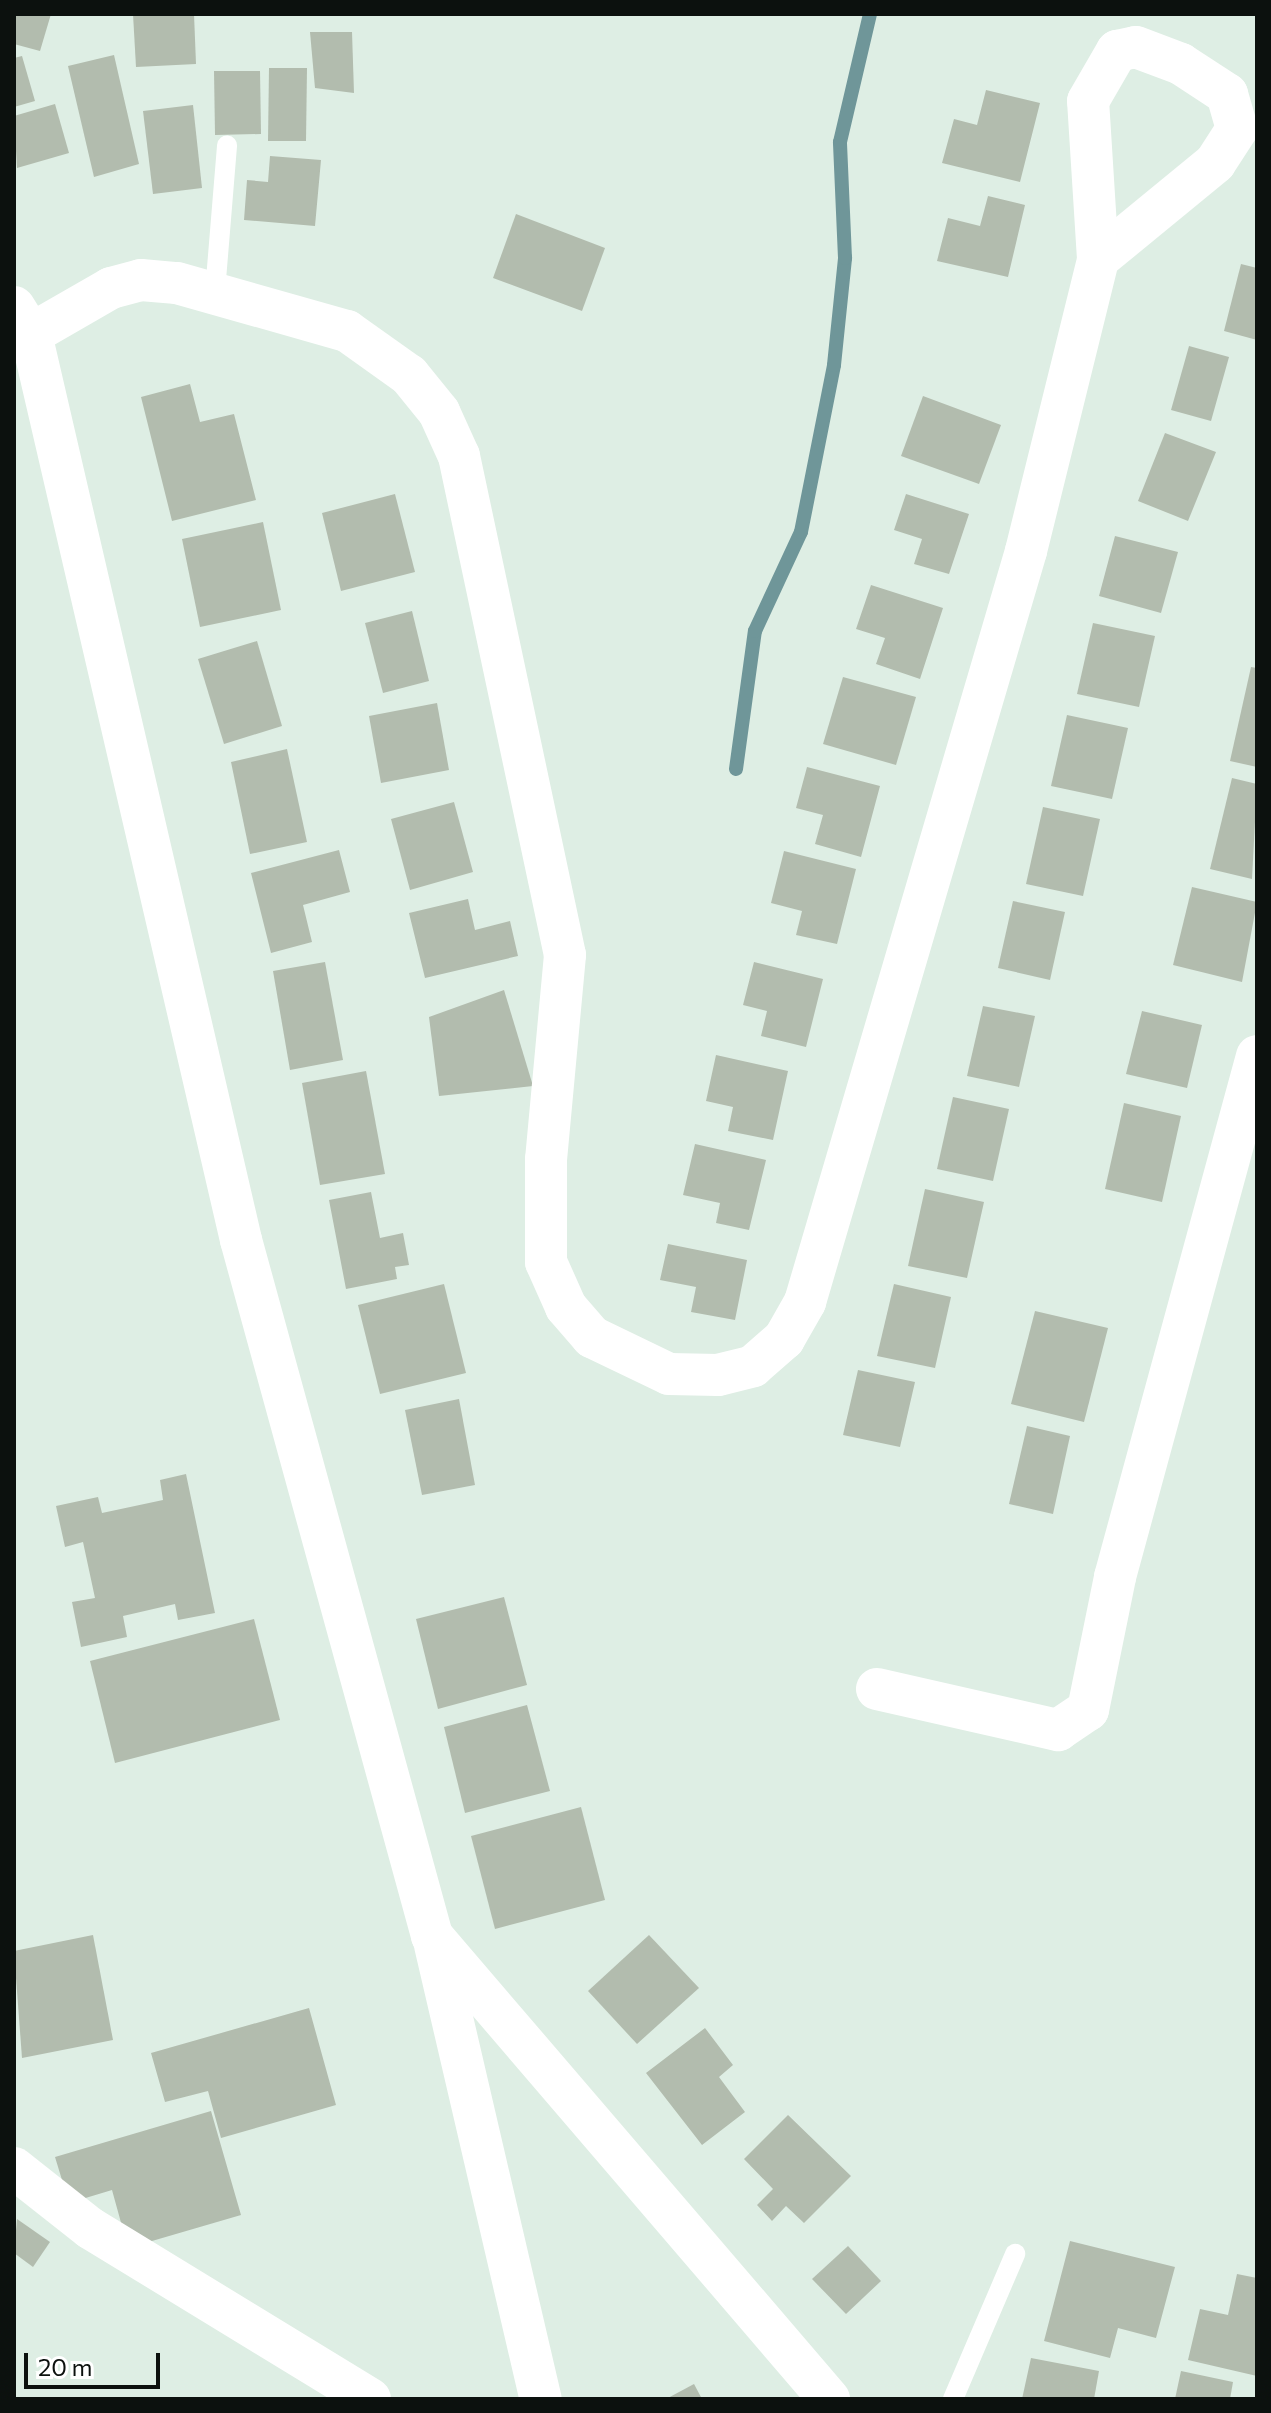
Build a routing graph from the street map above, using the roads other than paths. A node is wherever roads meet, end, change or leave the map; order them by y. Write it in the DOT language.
graph roads {
  1 [pos="227,145"];
  2 [pos="1098,259"];
  3 [pos="215,292"];
  4 [pos="22,320"];
  5 [pos="1257,1056"];
  6 [pos="877,1689"];
  7 [pos="432,1936"];
  8 [pos="14,2168"];
  9 [pos="1015,2254"];
  10 [pos="370,2399"];
  11 [pos="541,2399"];
  12 [pos="829,2399"];
  13 [pos="953,2399"];
  1 -- 3 [label="lane"];
  2 -- 2 [label="street"];
  2 -- 3 [label="street"];
  3 -- 4 [label="street"];
  4 -- 7 [label="street"];
  5 -- 6 [label="street"];
  7 -- 11 [label="street"];
  7 -- 12 [label="street"];
  8 -- 10 [label="street"];
  9 -- 13 [label="lane"];
}
